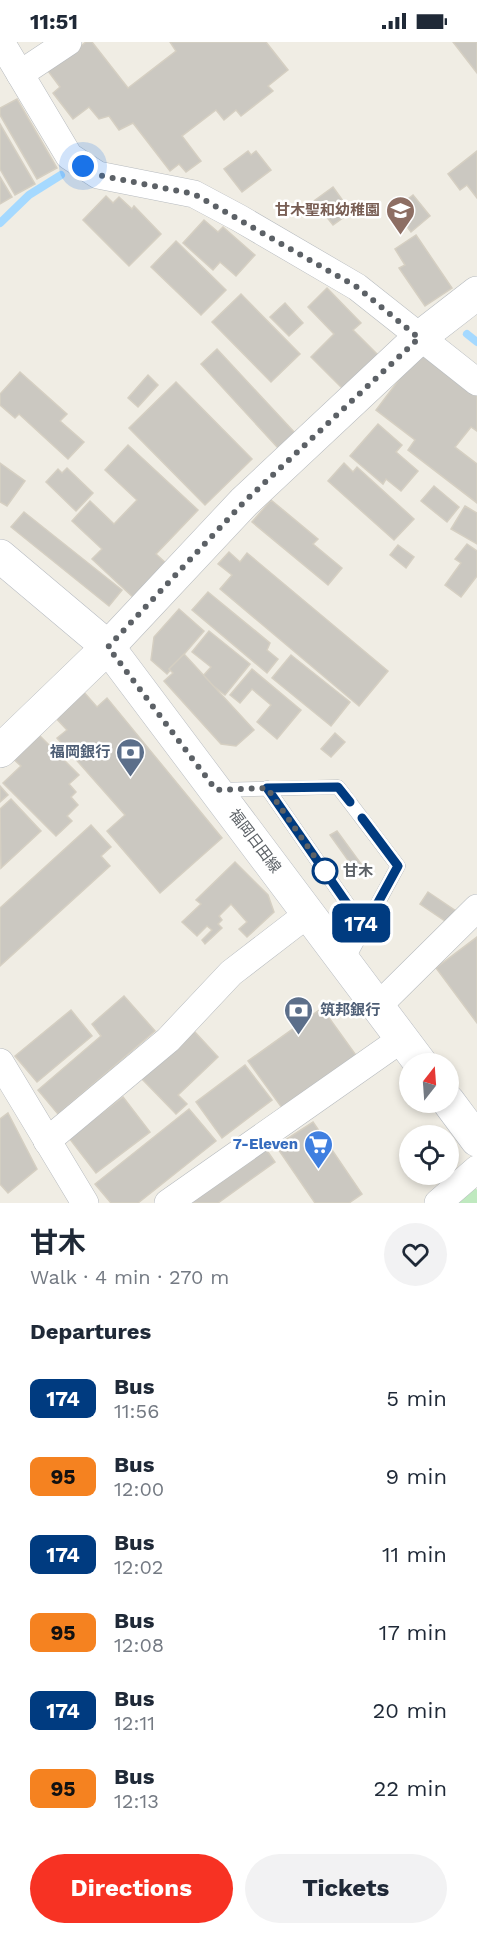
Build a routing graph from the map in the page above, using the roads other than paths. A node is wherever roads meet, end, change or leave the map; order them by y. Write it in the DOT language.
graph roads {
  1 [pos="1,42"];
  2 [pos="68,42"];
  3 [pos="20,74"];
  4 [pos="477,293"];
  5 [pos="419,338"];
  6 [pos="477,382"];
  7 [pos="0,556"];
  8 [pos="108,647"];
  9 [pos="0,751"];
  10 [pos="267,788"];
  11 [pos="216,790"];
  12 [pos="477,908"];
  13 [pos="309,913"];
  14 [pos="364,928"];
  15 [pos="346,962"];
  16 [pos="379,1005"];
  17 [pos="403,1038"];
  18 [pos="414,1053"];
  19 [pos="0,1062"];
  20 [pos="457,1113"];
  21 [pos="477,1140"];
  22 [pos="47,1141"];
  23 [pos="477,1169"];
  24 [pos="86,1203"];
  25 [pos="168,1203"];
  26 [pos="438,1203"];
  1 -- 3 [label="street"];
  2 -- 3 [label="street"];
  3 -- 5 [label="street"];
  4 -- 5 [label="main road"];
  5 -- 6 [label="street"];
  5 -- 8 [label="main road"];
  7 -- 8 [label="main road, 福岡日田線"];
  8 -- 9 [label="main road"];
  8 -- 11 [label="main road, 福岡日田線"];
  10 -- 11 [label="lane"];
  10 -- 14 [label="lane"];
  10 -- 14 [label="lane"];
  11 -- 13 [label="main road, 福岡日田線"];
  12 -- 16 [label="street"];
  13 -- 15 [label="main road, 福岡日田線"];
  13 -- 22 [label="street"];
  14 -- 15 [label="lane"];
  15 -- 16 [label="main road, 福岡日田線"];
  16 -- 17 [label="main road, 福岡日田線"];
  17 -- 18 [label="main road, 福岡日田線"];
  17 -- 25 [label="street"];
  19 -- 22 [label="street"];
  20 -- 21 [label="main road"];
  22 -- 24 [label="street"];
  23 -- 26 [label="street"];
}
